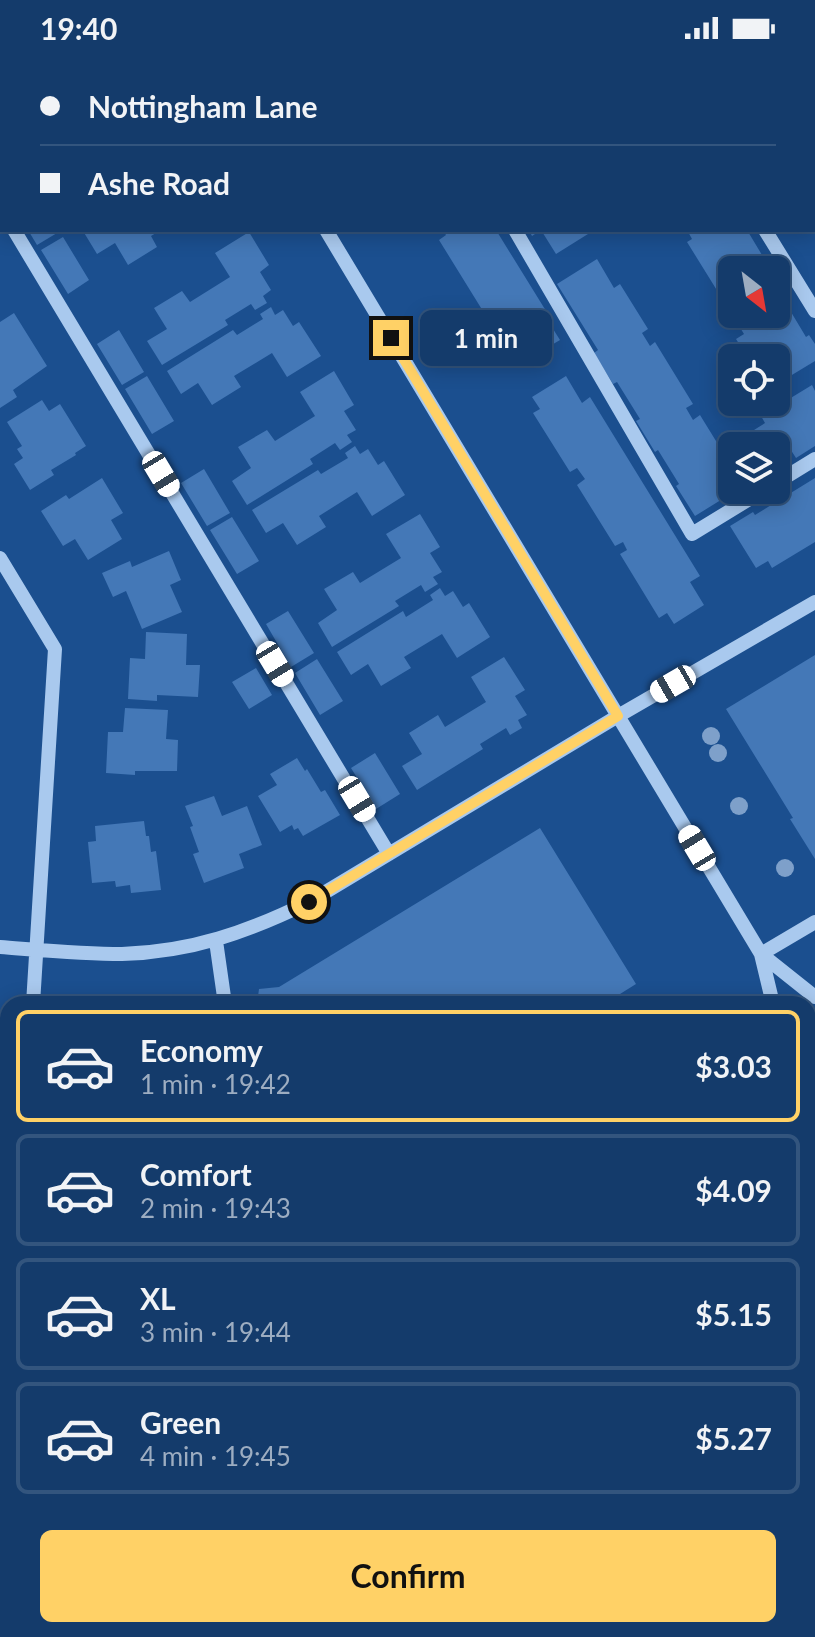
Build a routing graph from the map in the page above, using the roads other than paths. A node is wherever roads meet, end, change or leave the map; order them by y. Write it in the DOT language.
graph roads {
  1 [pos="15,232"];
  2 [pos="327,232"];
  3 [pos="516,232"];
  4 [pos="766,232"];
  5 [pos="815,311"];
  6 [pos="815,459"];
  7 [pos="790,474"];
  8 [pos="741,504"];
  9 [pos="0,558"];
  10 [pos="815,602"];
  11 [pos="618,716"];
  12 [pos="389,854"];
  13 [pos="815,922"];
  14 [pos="216,941"];
  15 [pos="0,947"];
  16 [pos="37,949"];
  17 [pos="761,954"];
  18 [pos="34,996"];
  19 [pos="224,996"];
  20 [pos="771,996"];
  21 [pos="814,996"];
  1 -- 12 [label="street"];
  2 -- 11 [label="street"];
  3 -- 8 [label="street"];
  4 -- 5 [label="street"];
  6 -- 7 [label="street"];
  9 -- 16 [label="street"];
  10 -- 11 [label="street"];
  11 -- 12 [label="street"];
  11 -- 17 [label="street"];
  12 -- 14 [label="street"];
  13 -- 17 [label="street"];
  14 -- 16 [label="street"];
  14 -- 19 [label="street"];
  15 -- 16 [label="street"];
  16 -- 18 [label="street"];
  17 -- 20 [label="street"];
  17 -- 21 [label="street"];
}
